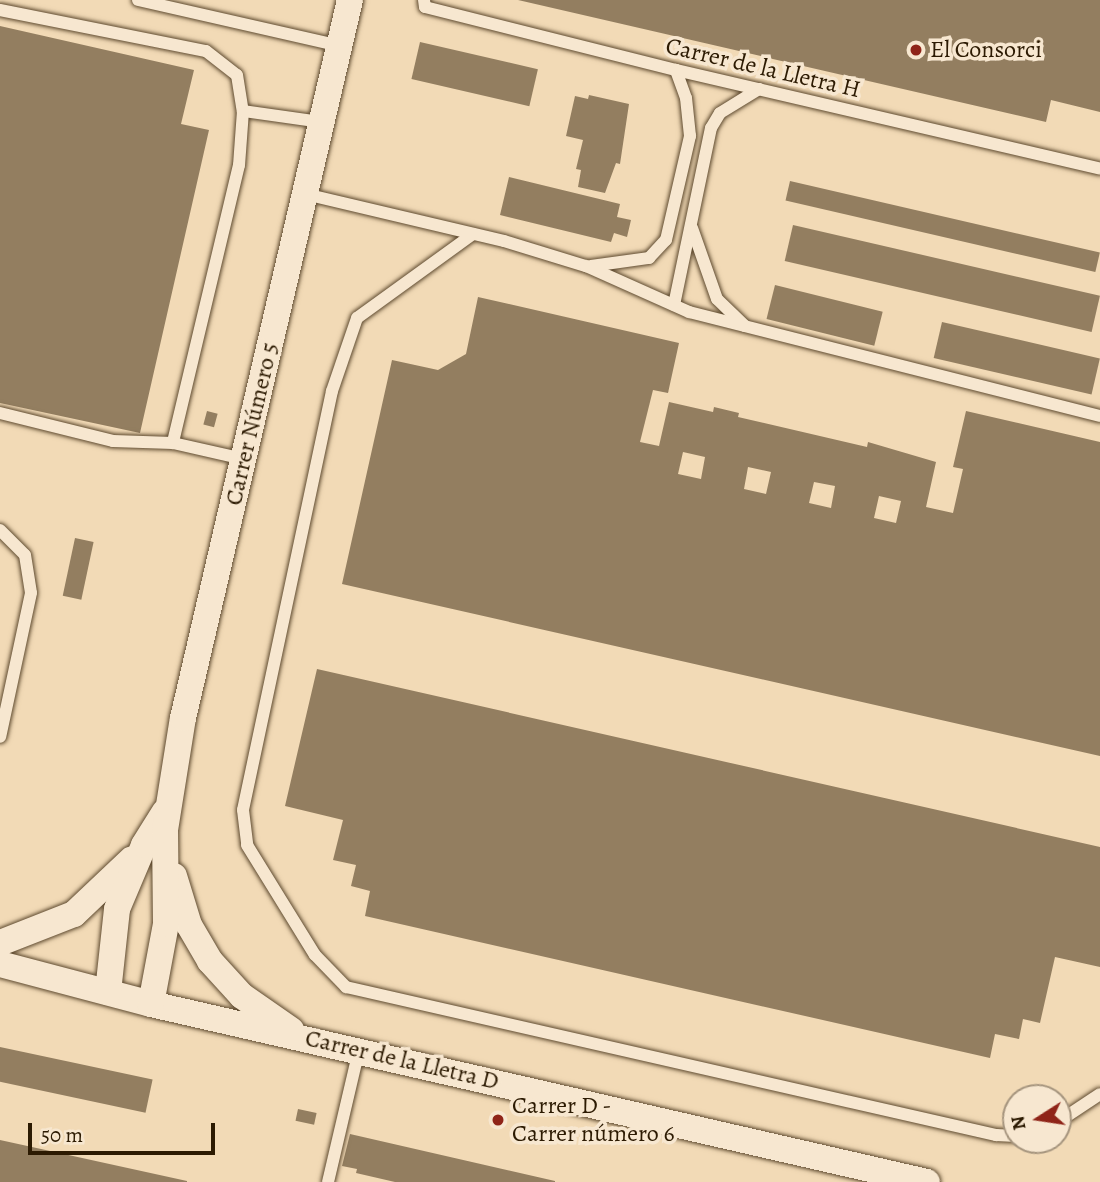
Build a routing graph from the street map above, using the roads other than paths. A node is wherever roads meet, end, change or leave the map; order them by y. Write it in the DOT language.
graph roads {
  1 [pos="138,0"];
  2 [pos="350,0"];
  3 [pos="424,0"];
  4 [pos="0,10"];
  5 [pos="340,46"];
  6 [pos="676,70"];
  7 [pos="759,89"];
  8 [pos="243,111"];
  9 [pos="321,122"];
  10 [pos="1100,169"];
  11 [pos="306,194"];
  12 [pos="691,223"];
  13 [pos="472,234"];
  14 [pos="586,266"];
  15 [pos="674,305"];
  16 [pos="745,326"];
  17 [pos="0,413"];
  18 [pos="1100,416"];
  19 [pos="173,443"];
  20 [pos="245,459"];
  21 [pos="0,530"];
  22 [pos="0,737"];
  23 [pos="154,848"];
  24 [pos="0,943"];
  25 [pos="0,964"];
  26 [pos="108,992"];
  27 [pos="151,1004"];
  28 [pos="301,1037"];
  29 [pos="359,1050"];
  30 [pos="1100,1094"];
  31 [pos="1072,1113"];
  32 [pos="1002,1135"];
  33 [pos="328,1182"];
  34 [pos="927,1182"];
  1 -- 5 [label="lane"];
  2 -- 5 [label="street, Carrer Número 5"];
  3 -- 6 [label="lane, Carrer de la Lletra H"];
  4 -- 8 [label="lane"];
  5 -- 9 [label="street, Carrer Número 5"];
  6 -- 7 [label="lane, Carrer de la Lletra H"];
  6 -- 14 [label="lane"];
  7 -- 10 [label="lane, Carrer de la Lletra H"];
  7 -- 12 [label="lane"];
  8 -- 9 [label="lane"];
  8 -- 19 [label="lane"];
  9 -- 11 [label="street, Carrer Número 5"];
  11 -- 13 [label="lane"];
  11 -- 20 [label="street, Carrer Número 5"];
  12 -- 15 [label="lane"];
  12 -- 16 [label="lane"];
  13 -- 14 [label="lane"];
  13 -- 32 [label="lane"];
  14 -- 15 [label="lane"];
  15 -- 16 [label="lane"];
  16 -- 18 [label="lane"];
  17 -- 19 [label="lane"];
  19 -- 20 [label="lane"];
  20 -- 23 [label="street, Carrer Número 5"];
  21 -- 22 [label="lane"];
  23 -- 24 [label="street"];
  23 -- 26 [label="street"];
  23 -- 27 [label="street"];
  23 -- 28 [label="street"];
  25 -- 26 [label="street, Carrer de la Lletra D"];
  26 -- 27 [label="street, Carrer de la Lletra D"];
  27 -- 28 [label="street, Carrer de la Lletra D"];
  28 -- 29 [label="street, Carrer de la Lletra D"];
  29 -- 33 [label="lane"];
  29 -- 34 [label="street, Carrer de la Lletra D"];
  30 -- 31 [label="lane"];
}
